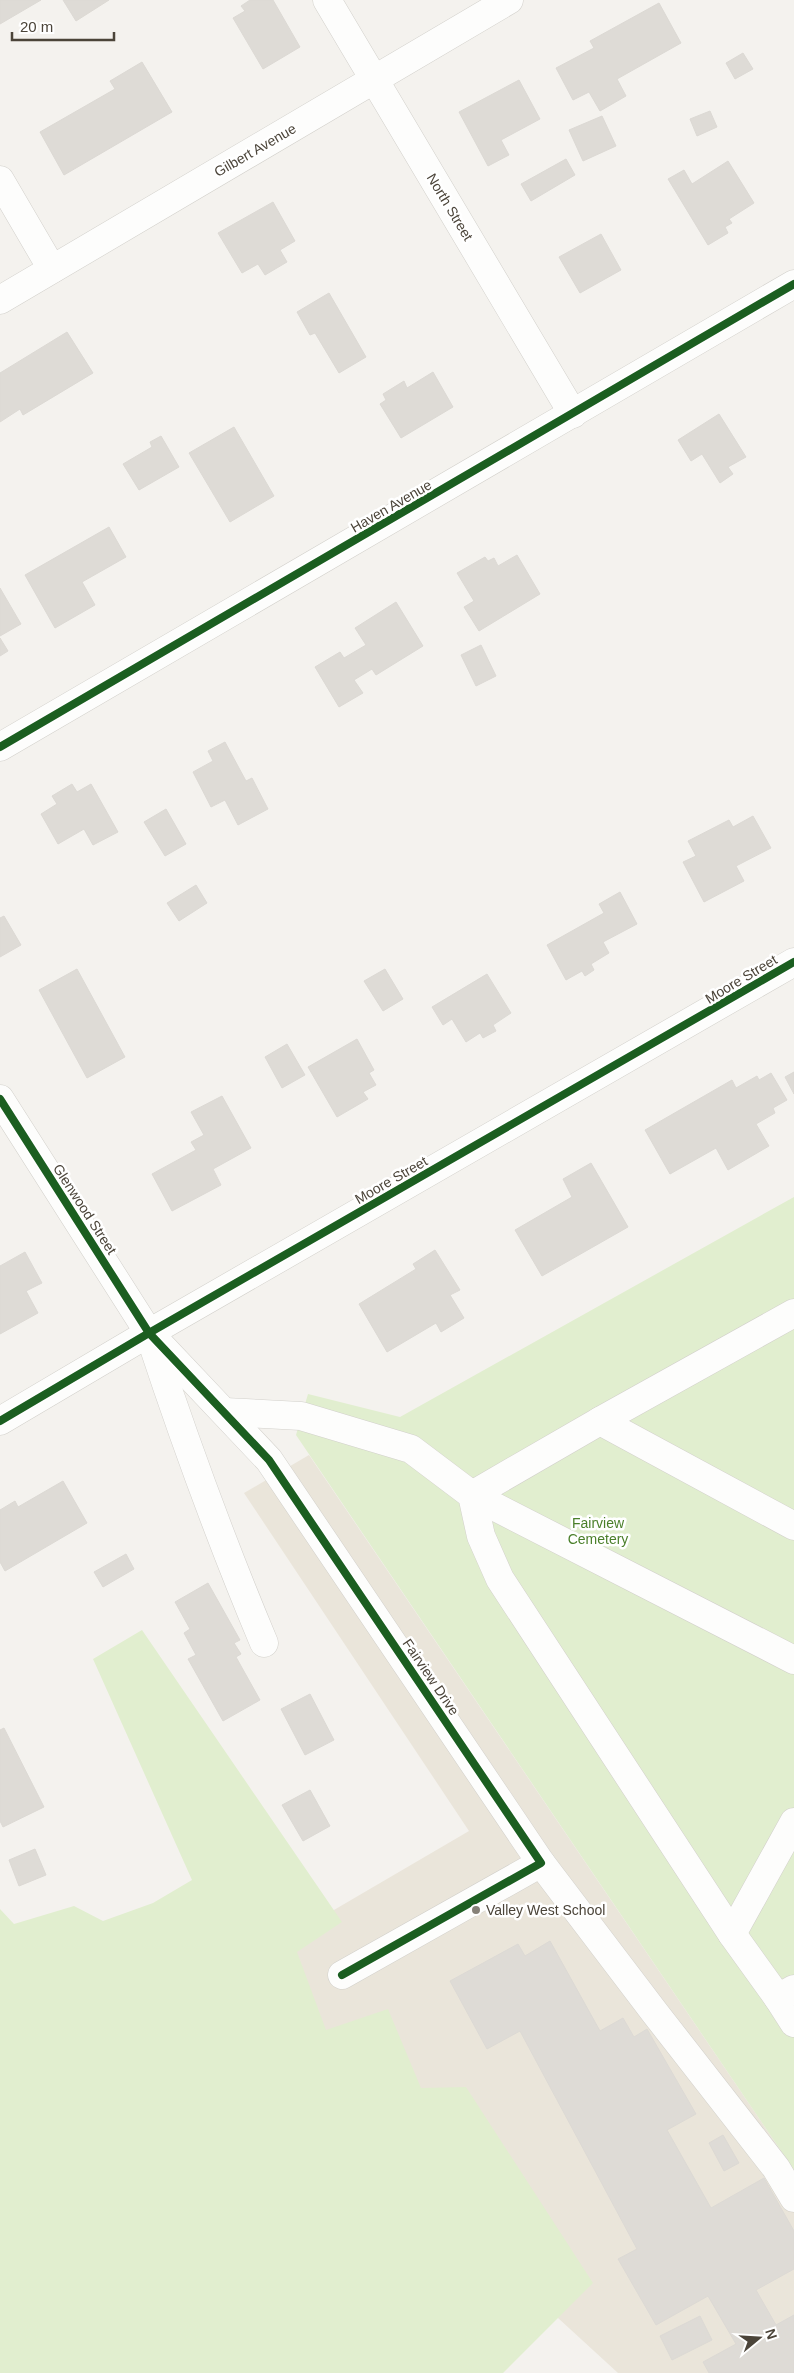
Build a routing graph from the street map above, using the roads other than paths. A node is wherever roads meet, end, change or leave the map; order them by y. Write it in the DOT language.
graph roads {
  1 [pos="327,0"];
  2 [pos="509,0"];
  3 [pos="374,79"];
  4 [pos="0,180"];
  5 [pos="52,269"];
  6 [pos="794,284"];
  7 [pos="0,300"];
  8 [pos="573,414"];
  9 [pos="0,747"];
  10 [pos="794,962"];
  11 [pos="0,1099"];
  12 [pos="794,1313"];
  13 [pos="149,1333"];
  14 [pos="226,1412"];
  15 [pos="0,1421"];
  16 [pos="600,1421"];
  17 [pos="472,1495"];
  18 [pos="794,1526"];
  19 [pos="264,1644"];
  20 [pos="794,1660"];
  21 [pos="794,1822"];
  22 [pos="541,1863"];
  23 [pos="732,1934"];
  24 [pos="342,1975"];
  25 [pos="786,1993"];
  26 [pos="794,2023"];
  27 [pos="794,2198"];
  1 -- 3 [label="street, North Street"];
  2 -- 3 [label="street, Gilbert Avenue"];
  3 -- 5 [label="street, Gilbert Avenue"];
  3 -- 8 [label="street, North Street"];
  4 -- 5 [label="street"];
  5 -- 7 [label="street, Gilbert Avenue"];
  6 -- 8 [label="street, Haven Avenue"];
  8 -- 9 [label="street, Haven Avenue"];
  10 -- 13 [label="street, Moore Street"];
  11 -- 13 [label="street, Glenwood Street"];
  12 -- 16 [label="street"];
  13 -- 14 [label="street, Fairview Drive"];
  13 -- 15 [label="street, Moore Street"];
  13 -- 19 [label="street"];
  14 -- 17 [label="street"];
  14 -- 22 [label="street, Fairview Drive"];
  16 -- 17 [label="street"];
  16 -- 18 [label="street"];
  17 -- 20 [label="street"];
  17 -- 23 [label="street"];
  21 -- 23 [label="street"];
  22 -- 24 [label="street"];
  22 -- 27 [label="street, Fairview Drive"];
  23 -- 25 [label="street"];
  25 -- 26 [label="street"];
}
